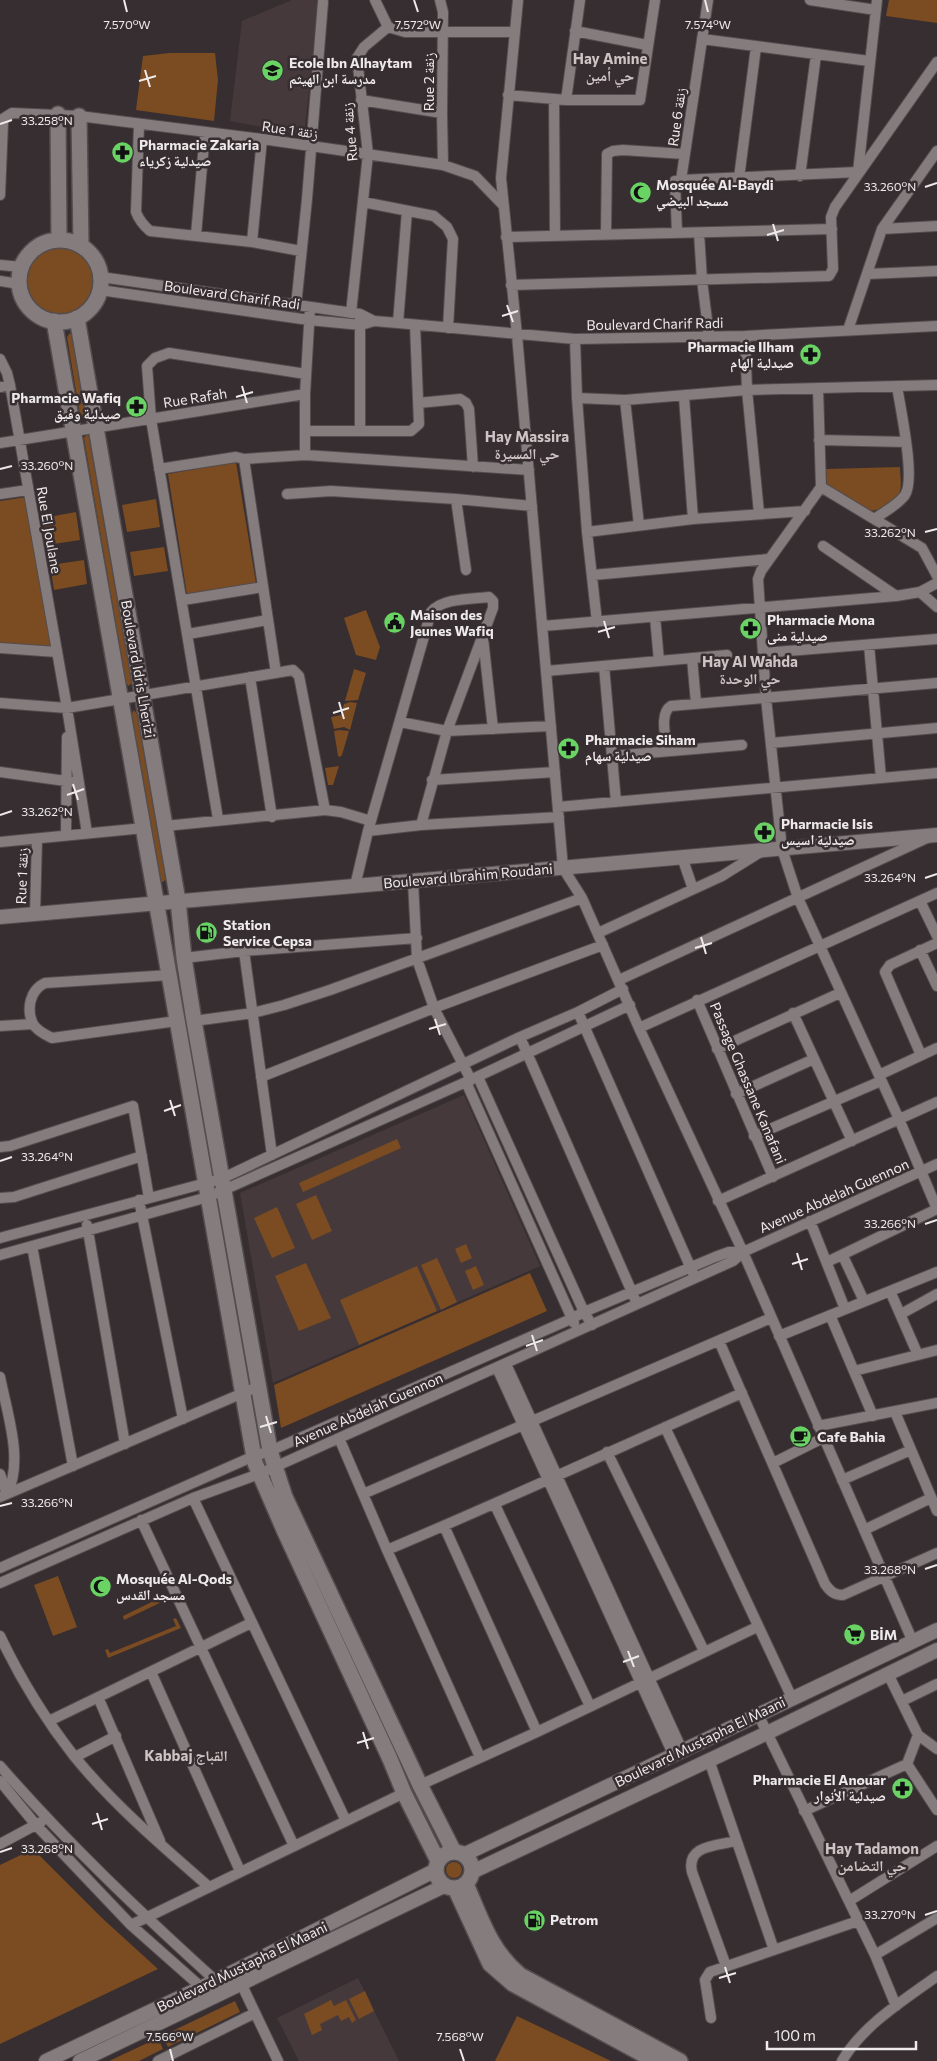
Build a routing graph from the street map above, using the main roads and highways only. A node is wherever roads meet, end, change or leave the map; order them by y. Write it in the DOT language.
graph roads {
  1 [pos="58,114"];
  2 [pos="78,116"];
  3 [pos="59,240"];
  4 [pos="81,246"];
  5 [pos="77,318"];
  6 [pos="54,321"];
  7 [pos="251,1390"];
  8 [pos="420,1785"];
  9 [pos="404,1793"];
  10 [pos="459,1853"];
  11 [pos="437,1865"];
  12 [pos="459,1882"];
  13 [pos="655,2061"];
  14 [pos="680,2061"];
  1 -- 3 [label="main road"];
  2 -- 4 [label="main road"];
  3 -- 4 [label="main road"];
  3 -- 6 [label="main road"];
  4 -- 5 [label="main road"];
  5 -- 6 [label="main road"];
  5 -- 7 [label="main road, Boulevard Idris Lherizi"];
  6 -- 7 [label="main road, Boulevard Idris Lherizi"];
  7 -- 8 [label="main road"];
  7 -- 9 [label="main road"];
  8 -- 9 [label="main road"];
  8 -- 10 [label="main road"];
  9 -- 11 [label="main road"];
  10 -- 11 [label="main road"];
  10 -- 12 [label="main road"];
  11 -- 12 [label="main road"];
  12 -- 13 [label="main road"];
  12 -- 14 [label="main road"];
}
